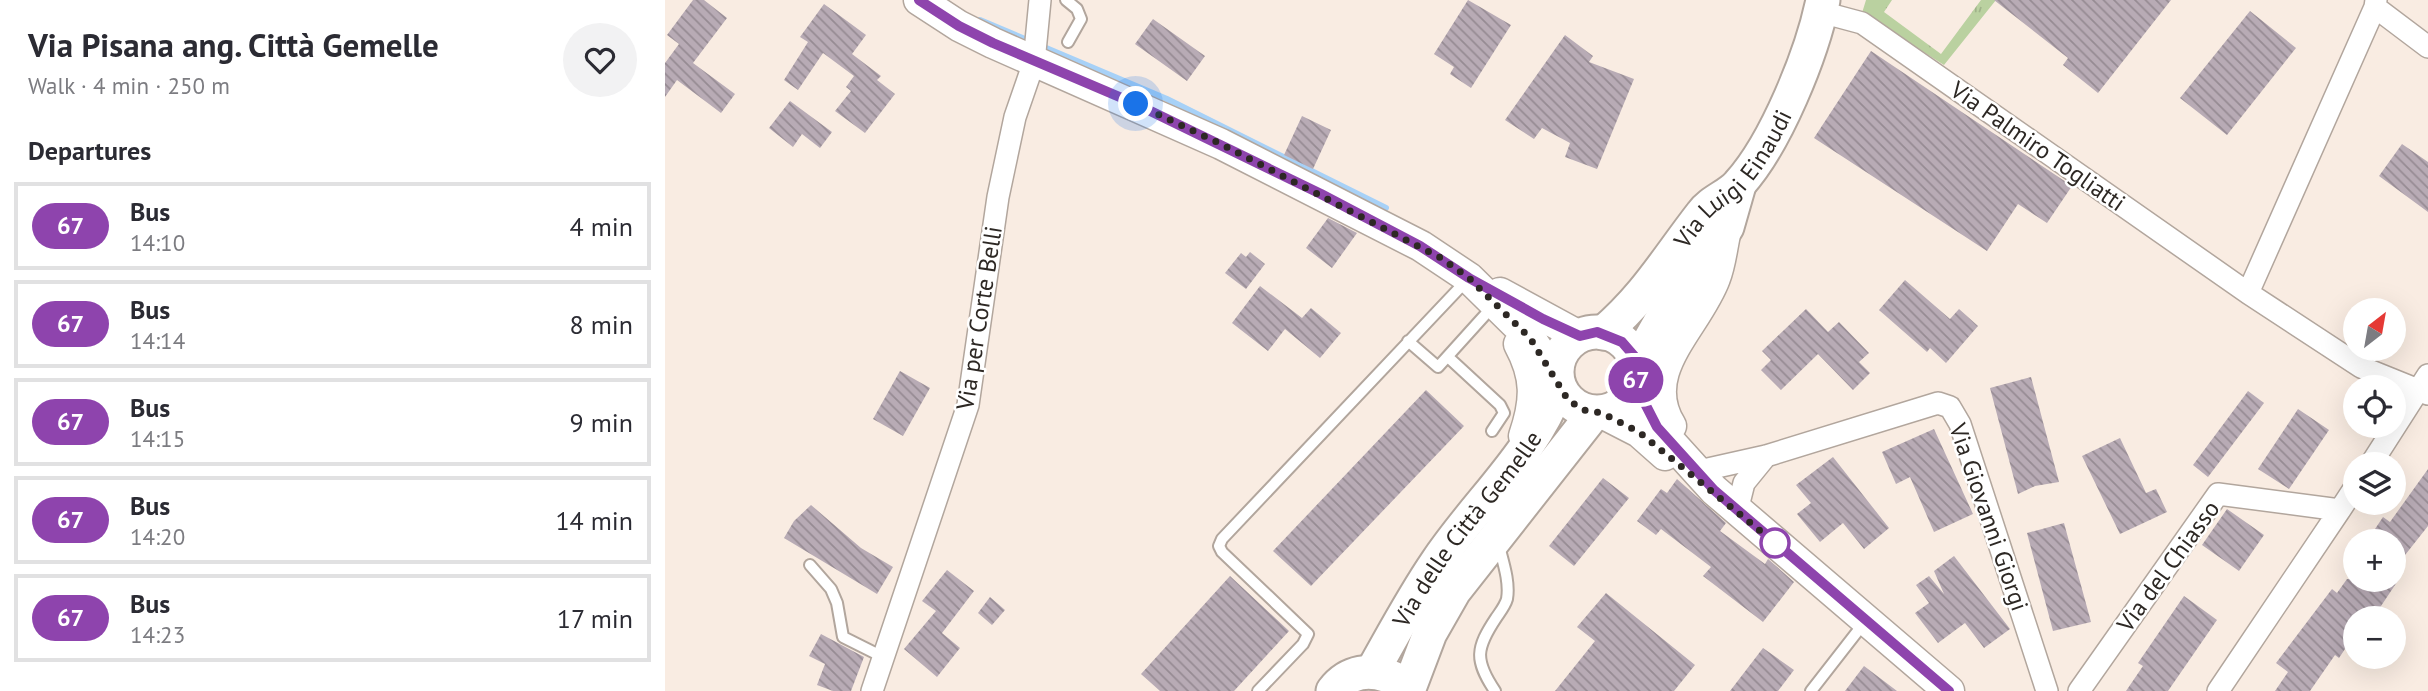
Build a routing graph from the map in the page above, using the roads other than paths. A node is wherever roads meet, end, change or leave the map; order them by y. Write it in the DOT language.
graph roads {
  1 [pos="919,0"];
  2 [pos="1066,0"];
  3 [pos="2372,2"];
  4 [pos="1822,6"];
  5 [pos="1040,27"];
  6 [pos="1068,43"];
  7 [pos="2428,47"];
  8 [pos="1739,185"];
  9 [pos="1727,227"];
  10 [pos="1469,278"];
  11 [pos="2248,293"];
  12 [pos="1495,305"];
  13 [pos="1591,335"];
  14 [pos="1408,341"];
  15 [pos="1448,357"];
  16 [pos="1636,373"];
  17 [pos="1557,382"];
  18 [pos="2425,386"];
  19 [pos="1598,413"];
  20 [pos="1492,431"];
  21 [pos="2379,452"];
  22 [pos="1766,456"];
  23 [pos="1514,463"];
  24 [pos="1706,481"];
  25 [pos="2343,505"];
  26 [pos="2340,510"];
  27 [pos="1737,511"];
  28 [pos="1497,536"];
  29 [pos="810,565"];
  30 [pos="1866,621"];
  31 [pos="883,657"];
  32 [pos="1372,672"];
  33 [pos="872,691"];
  34 [pos="1258,691"];
  35 [pos="1333,691"];
  36 [pos="1407,691"];
  37 [pos="1495,691"];
  38 [pos="1811,691"];
  39 [pos="1949,691"];
  40 [pos="2047,691"];
  41 [pos="2079,691"];
  42 [pos="2218,691"];
  1 -- 5 [label="main road"];
  2 -- 6 [label="lane"];
  3 -- 7 [label="street"];
  3 -- 11 [label="street"];
  4 -- 8 [label="main road, Via Luigi Einaudi"];
  4 -- 11 [label="street, Via Palmiro Togliatti"];
  5 -- 10 [label="main road"];
  5 -- 31 [label="street, Via per Corte Belli"];
  8 -- 9 [label="main road"];
  8 -- 13 [label="main road, Via Luigi Einaudi"];
  9 -- 16 [label="main road, Via Luigi Einaudi"];
  9 -- 24 [label="main road"];
  10 -- 12 [label="main road"];
  10 -- 13 [label="main road"];
  10 -- 14 [label="lane"];
  11 -- 18 [label="street, Via Palmiro Togliatti"];
  12 -- 15 [label="lane"];
  12 -- 17 [label="main road"];
  12 -- 23 [label="main road"];
  13 -- 16 [label="main road"];
  13 -- 17 [label="main road"];
  14 -- 15 [label="lane"];
  14 -- 34 [label="lane"];
  15 -- 20 [label="lane"];
  16 -- 19 [label="main road"];
  16 -- 24 [label="main road"];
  17 -- 19 [label="main road"];
  17 -- 23 [label="main road, Via delle Città Gemelle"];
  18 -- 21 [label="street"];
  19 -- 24 [label="main road"];
  19 -- 28 [label="main road, Via delle Città Gemelle"];
  22 -- 24 [label="street, Via Giovanni Giorgi"];
  22 -- 27 [label="street"];
  22 -- 40 [label="street, Via Giovanni Giorgi"];
  23 -- 32 [label="main road, Via delle Città Gemelle"];
  24 -- 27 [label="main road"];
  25 -- 26 [label="street"];
  26 -- 41 [label="street, Via del Chiasso"];
  26 -- 42 [label="street"];
  27 -- 30 [label="main road"];
  28 -- 36 [label="main road, Via delle Città Gemelle"];
  28 -- 37 [label="lane"];
  29 -- 31 [label="lane"];
  30 -- 38 [label="lane"];
  30 -- 39 [label="main road"];
  31 -- 33 [label="street, Via per Corte Belli"];
  32 -- 35 [label="main road"];
  32 -- 36 [label="main road"];
}
